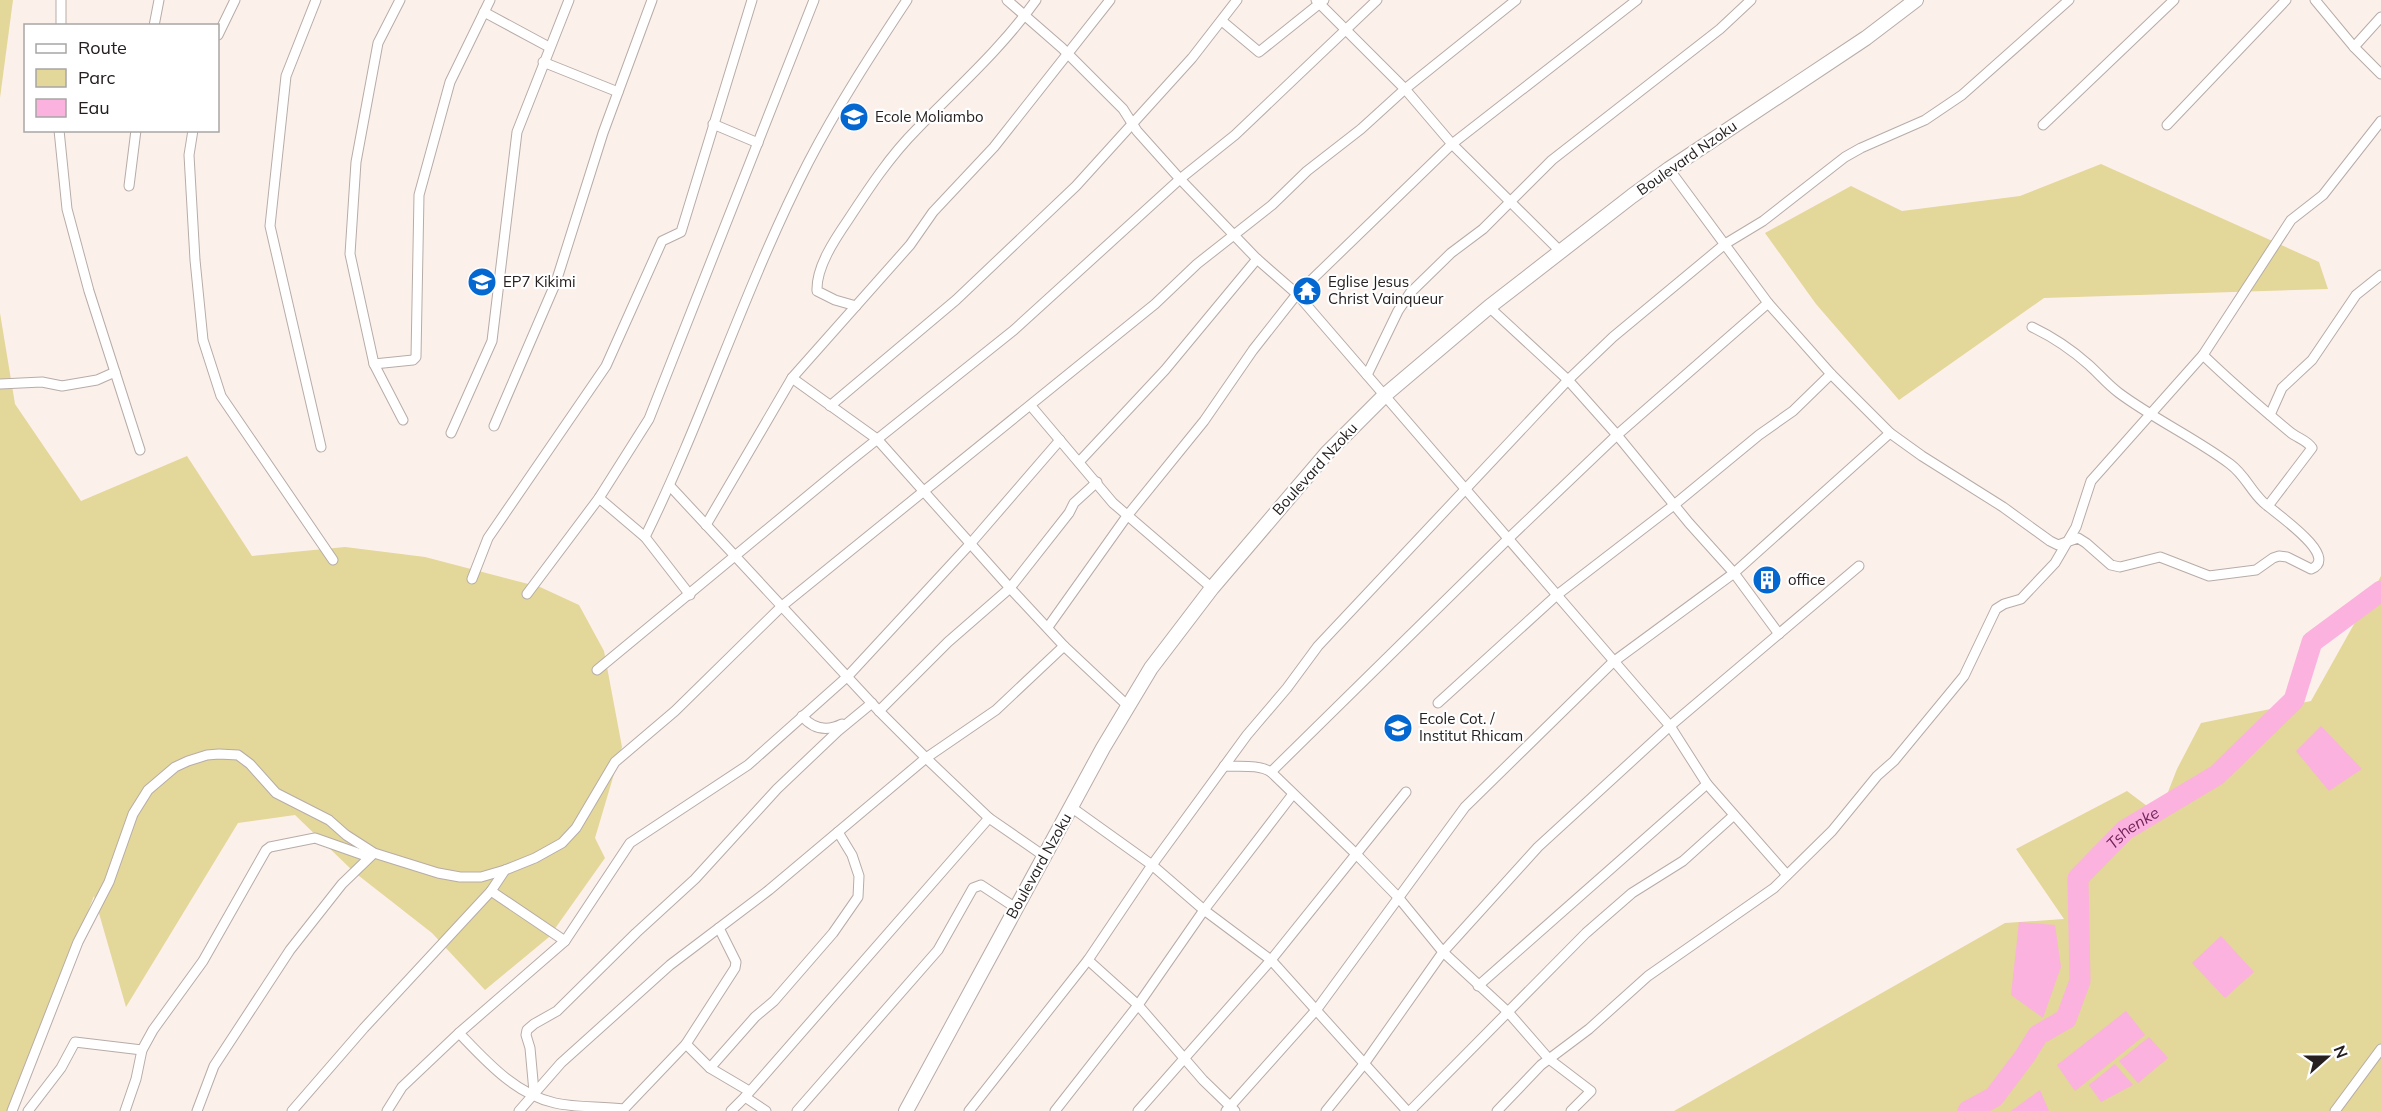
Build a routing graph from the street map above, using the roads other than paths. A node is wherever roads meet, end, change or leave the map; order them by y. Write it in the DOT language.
graph roads {
  1 [pos="61,0"];
  2 [pos="159,0"];
  3 [pos="235,0"];
  4 [pos="316,0"];
  5 [pos="400,0"];
  6 [pos="490,0"];
  7 [pos="568,0"];
  8 [pos="652,0"];
  9 [pos="752,0"];
  10 [pos="814,0"];
  11 [pos="907,0"];
  12 [pos="1007,0"];
  13 [pos="1035,0"];
  14 [pos="1110,0"];
  15 [pos="1237,0"];
  16 [pos="1377,0"];
  17 [pos="1516,0"];
  18 [pos="1637,0"];
  19 [pos="1751,0"];
  20 [pos="1916,0"];
  21 [pos="2069,0"];
  22 [pos="2174,0"];
  23 [pos="2286,0"];
  24 [pos="2315,0"];
  25 [pos="1320,1"];
  26 [pos="484,12"];
  27 [pos="1025,15"];
  28 [pos="2381,17"];
  29 [pos="1222,21"];
  30 [pos="61,24"];
  31 [pos="154,24"];
  32 [pos="1346,29"];
  33 [pos="219,33"];
  34 [pos="549,47"];
  35 [pos="2354,47"];
  36 [pos="1066,54"];
  37 [pos="543,62"];
  38 [pos="2381,74"];
  39 [pos="1405,88"];
  40 [pos="618,92"];
  41 [pos="2381,121"];
  42 [pos="712,124"];
  43 [pos="1133,124"];
  44 [pos="2043,125"];
  45 [pos="2167,125"];
  46 [pos="59,132"];
  47 [pos="136,132"];
  48 [pos="193,132"];
  49 [pos="758,142"];
  50 [pos="1452,144"];
  51 [pos="1669,169"];
  52 [pos="1180,179"];
  53 [pos="129,186"];
  54 [pos="1510,201"];
  55 [pos="1232,234"];
  56 [pos="1725,244"];
  57 [pos="1562,253"];
  58 [pos="1257,259"];
  59 [pos="2381,275"];
  60 [pos="1297,294"];
  61 [pos="1768,303"];
  62 [pos="856,306"];
  63 [pos="1489,307"];
  64 [pos="2032,327"];
  65 [pos="2203,356"];
  66 [pos="374,364"];
  67 [pos="115,372"];
  68 [pos="1831,374"];
  69 [pos="1368,375"];
  70 [pos="792,378"];
  71 [pos="1568,380"];
  72 [pos="0,384"];
  73 [pos="1385,394"];
  74 [pos="830,406"];
  75 [pos="1031,406"];
  76 [pos="2150,414"];
  77 [pos="2270,415"];
  78 [pos="402,420"];
  79 [pos="494,426"];
  80 [pos="452,433"];
  81 [pos="1890,433"];
  82 [pos="1617,435"];
  83 [pos="877,439"];
  84 [pos="1060,440"];
  85 [pos="321,447"];
  86 [pos="140,450"];
  87 [pos="1079,462"];
  88 [pos="1096,482"];
  89 [pos="670,486"];
  90 [pos="1465,489"];
  91 [pos="924,492"];
  92 [pos="599,498"];
  93 [pos="1674,505"];
  94 [pos="2268,506"];
  95 [pos="1127,516"];
  96 [pos="706,525"];
  97 [pos="645,537"];
  98 [pos="1508,539"];
  99 [pos="971,543"];
  100 [pos="2067,544"];
  101 [pos="736,556"];
  102 [pos="333,560"];
  103 [pos="1859,566"];
  104 [pos="1734,573"];
  105 [pos="472,579"];
  106 [pos="1010,588"];
  107 [pos="1212,588"];
  108 [pos="527,594"];
  109 [pos="690,595"];
  110 [pos="1557,595"];
  111 [pos="782,606"];
  112 [pos="1048,627"];
  113 [pos="1779,634"];
  114 [pos="1064,646"];
  115 [pos="1613,662"];
  116 [pos="597,669"];
  117 [pos="848,676"];
  118 [pos="872,703"];
  119 [pos="1437,703"];
  120 [pos="1129,707"];
  121 [pos="879,711"];
  122 [pos="802,716"];
  123 [pos="850,720"];
  124 [pos="1670,726"];
  125 [pos="926,758"];
  126 [pos="1224,766"];
  127 [pos="1271,772"];
  128 [pos="1707,784"];
  129 [pos="1406,792"];
  130 [pos="1293,794"];
  131 [pos="1071,807"];
  132 [pos="1733,816"];
  133 [pos="989,818"];
  134 [pos="838,832"];
  135 [pos="1356,854"];
  136 [pos="372,855"];
  137 [pos="1044,856"];
  138 [pos="1152,865"];
  139 [pos="505,870"];
  140 [pos="1787,875"];
  141 [pos="491,891"];
  142 [pos="1398,897"];
  143 [pos="1016,908"];
  144 [pos="1204,910"];
  145 [pos="719,928"];
  146 [pos="565,941"];
  147 [pos="1443,952"];
  148 [pos="1088,960"];
  149 [pos="1271,960"];
  150 [pos="1478,986"];
  151 [pos="1138,1005"];
  152 [pos="1317,1009"];
  153 [pos="1508,1012"];
  154 [pos="459,1033"];
  155 [pos="686,1044"];
  156 [pos="2381,1049"];
  157 [pos="142,1050"];
  158 [pos="1185,1058"];
  159 [pos="1550,1059"];
  160 [pos="1364,1064"];
  161 [pos="710,1068"];
  162 [pos="533,1093"];
  163 [pos="747,1094"];
  164 [pos="1230,1109"];
  165 [pos="623,1110"];
  166 [pos="12,1111"];
  167 [pos="28,1111"];
  168 [pos="125,1111"];
  169 [pos="197,1111"];
  170 [pos="292,1111"];
  171 [pos="387,1111"];
  172 [pos="519,1111"];
  173 [pos="731,1111"];
  174 [pos="766,1111"];
  175 [pos="797,1111"];
  176 [pos="906,1111"];
  177 [pos="969,1111"];
  178 [pos="1055,1111"];
  179 [pos="1138,1111"];
  180 [pos="1326,1111"];
  181 [pos="1409,1111"];
  182 [pos="1497,1111"];
  183 [pos="1571,1111"];
  184 [pos="2335,1111"];
  1 -- 30 [label="street"];
  2 -- 31 [label="street"];
  3 -- 33 [label="street"];
  4 -- 85 [label="street"];
  5 -- 66 [label="street"];
  6 -- 26 [label="street"];
  7 -- 34 [label="street"];
  8 -- 40 [label="street"];
  9 -- 42 [label="street"];
  10 -- 49 [label="street"];
  11 -- 89 [label="street"];
  12 -- 27 [label="street"];
  13 -- 27 [label="street"];
  14 -- 36 [label="street"];
  15 -- 29 [label="street"];
  16 -- 32 [label="street"];
  17 -- 39 [label="street"];
  18 -- 50 [label="street"];
  19 -- 54 [label="street"];
  20 -- 51 [label="street, Boulevard Nzoku"];
  21 -- 56 [label="street"];
  22 -- 44 [label="street"];
  23 -- 45 [label="street"];
  24 -- 35 [label="street"];
  25 -- 29 [label="street"];
  25 -- 32 [label="street"];
  26 -- 34 [label="street"];
  26 -- 66 [label="street"];
  27 -- 36 [label="street"];
  27 -- 62 [label="street"];
  28 -- 35 [label="street"];
  29 -- 43 [label="street"];
  32 -- 39 [label="street"];
  32 -- 52 [label="street"];
  34 -- 37 [label="street"];
  35 -- 38 [label="street"];
  36 -- 43 [label="street"];
  36 -- 62 [label="street"];
  37 -- 40 [label="street"];
  37 -- 80 [label="street"];
  39 -- 50 [label="street"];
  39 -- 55 [label="street"];
  40 -- 79 [label="street"];
  41 -- 65 [label="street"];
  42 -- 49 [label="street"];
  42 -- 105 [label="street"];
  43 -- 52 [label="street"];
  43 -- 74 [label="street"];
  46 -- 67 [label="street"];
  47 -- 53 [label="street"];
  48 -- 102 [label="street"];
  49 -- 92 [label="street"];
  50 -- 54 [label="street"];
  50 -- 60 [label="street"];
  51 -- 56 [label="street"];
  51 -- 57 [label="street, Boulevard Nzoku"];
  52 -- 55 [label="street"];
  52 -- 83 [label="street"];
  54 -- 57 [label="street"];
  54 -- 69 [label="street"];
  55 -- 58 [label="street"];
  55 -- 75 [label="street"];
  56 -- 61 [label="street"];
  56 -- 71 [label="street"];
  57 -- 63 [label="street, Boulevard Nzoku"];
  58 -- 60 [label="street"];
  58 -- 87 [label="street"];
  59 -- 77 [label="street"];
  60 -- 69 [label="street"];
  60 -- 95 [label="street"];
  61 -- 68 [label="street"];
  61 -- 82 [label="street"];
  62 -- 70 [label="street"];
  63 -- 71 [label="street"];
  63 -- 73 [label="street, Boulevard Nzoku"];
  64 -- 76 [label="street"];
  65 -- 76 [label="street"];
  65 -- 77 [label="street"];
  66 -- 78 [label="street"];
  67 -- 72 [label="street"];
  67 -- 86 [label="street"];
  68 -- 81 [label="street"];
  68 -- 93 [label="street"];
  69 -- 73 [label="street"];
  70 -- 74 [label="street"];
  70 -- 96 [label="street"];
  71 -- 82 [label="street"];
  71 -- 90 [label="street"];
  73 -- 90 [label="street"];
  73 -- 107 [label="street, Boulevard Nzoku"];
  74 -- 83 [label="street"];
  75 -- 84 [label="street"];
  75 -- 91 [label="street"];
  76 -- 94 [label="street"];
  76 -- 100 [label="street"];
  77 -- 94 [label="street"];
  81 -- 100 [label="street"];
  81 -- 104 [label="street"];
  82 -- 93 [label="street"];
  82 -- 98 [label="street"];
  83 -- 91 [label="street"];
  83 -- 101 [label="street"];
  84 -- 87 [label="street"];
  84 -- 99 [label="street"];
  87 -- 88 [label="street"];
  88 -- 95 [label="street"];
  88 -- 106 [label="street"];
  89 -- 96 [label="street"];
  89 -- 97 [label="street"];
  90 -- 98 [label="street"];
  90 -- 126 [label="street"];
  91 -- 99 [label="street"];
  91 -- 111 [label="street"];
  92 -- 97 [label="street"];
  92 -- 108 [label="street"];
  93 -- 104 [label="street"];
  93 -- 110 [label="street"];
  94 -- 100 [label="street"];
  95 -- 107 [label="street"];
  95 -- 112 [label="street"];
  96 -- 101 [label="street"];
  97 -- 109 [label="street"];
  98 -- 110 [label="street"];
  98 -- 127 [label="street"];
  99 -- 106 [label="street"];
  99 -- 117 [label="street"];
  100 -- 140 [label="street"];
  101 -- 109 [label="street"];
  101 -- 111 [label="street"];
  103 -- 113 [label="street"];
  104 -- 113 [label="street"];
  104 -- 115 [label="street"];
  106 -- 112 [label="street"];
  106 -- 121 [label="street"];
  107 -- 120 [label="street, Boulevard Nzoku"];
  109 -- 116 [label="street"];
  110 -- 115 [label="street"];
  110 -- 119 [label="street"];
  111 -- 117 [label="street"];
  111 -- 139 [label="street"];
  112 -- 114 [label="street"];
  113 -- 124 [label="street"];
  114 -- 120 [label="street"];
  114 -- 125 [label="street"];
  115 -- 124 [label="street"];
  115 -- 142 [label="street"];
  117 -- 118 [label="street"];
  117 -- 122 [label="street"];
  118 -- 121 [label="street"];
  118 -- 123 [label="street"];
  120 -- 131 [label="street, Boulevard Nzoku"];
  121 -- 125 [label="street"];
  122 -- 123 [label="street"];
  122 -- 146 [label="street"];
  123 -- 162 [label="street"];
  124 -- 128 [label="street"];
  124 -- 147 [label="street"];
  125 -- 133 [label="street"];
  125 -- 134 [label="street"];
  126 -- 127 [label="street"];
  126 -- 138 [label="street"];
  127 -- 130 [label="street"];
  128 -- 132 [label="street"];
  128 -- 150 [label="street"];
  129 -- 135 [label="street"];
  130 -- 135 [label="street"];
  130 -- 144 [label="street"];
  131 -- 137 [label="street, Boulevard Nzoku"];
  131 -- 138 [label="street"];
  132 -- 140 [label="street"];
  132 -- 153 [label="street"];
  133 -- 137 [label="street"];
  133 -- 163 [label="street"];
  134 -- 145 [label="street"];
  134 -- 161 [label="street"];
  135 -- 142 [label="street"];
  135 -- 149 [label="street"];
  136 -- 139 [label="street"];
  136 -- 157 [label="street"];
  136 -- 166 [label="street"];
  136 -- 169 [label="street"];
  137 -- 143 [label="street, Boulevard Nzoku"];
  138 -- 144 [label="street"];
  138 -- 148 [label="street"];
  139 -- 141 [label="street"];
  140 -- 159 [label="street"];
  141 -- 146 [label="street"];
  141 -- 170 [label="street"];
  142 -- 147 [label="street"];
  142 -- 152 [label="street"];
  143 -- 175 [label="street"];
  143 -- 176 [label="street, Boulevard Nzoku"];
  144 -- 149 [label="street"];
  144 -- 151 [label="street"];
  145 -- 155 [label="street"];
  145 -- 162 [label="street"];
  146 -- 154 [label="street"];
  147 -- 150 [label="street"];
  147 -- 160 [label="street"];
  148 -- 151 [label="street"];
  148 -- 177 [label="street"];
  149 -- 152 [label="street"];
  149 -- 158 [label="street"];
  150 -- 153 [label="street"];
  151 -- 158 [label="street"];
  151 -- 178 [label="street"];
  152 -- 160 [label="street"];
  152 -- 164 [label="street"];
  153 -- 159 [label="street"];
  153 -- 181 [label="street"];
  154 -- 162 [label="street"];
  154 -- 171 [label="street"];
  155 -- 161 [label="street"];
  155 -- 165 [label="street"];
  156 -- 184 [label="street"];
  157 -- 167 [label="street"];
  157 -- 168 [label="street"];
  158 -- 164 [label="street"];
  158 -- 179 [label="street"];
  159 -- 182 [label="street"];
  159 -- 183 [label="street"];
  160 -- 180 [label="street"];
  160 -- 181 [label="street"];
  161 -- 163 [label="street"];
  162 -- 165 [label="street"];
  162 -- 172 [label="street"];
  163 -- 173 [label="street"];
  163 -- 174 [label="street"];
}
